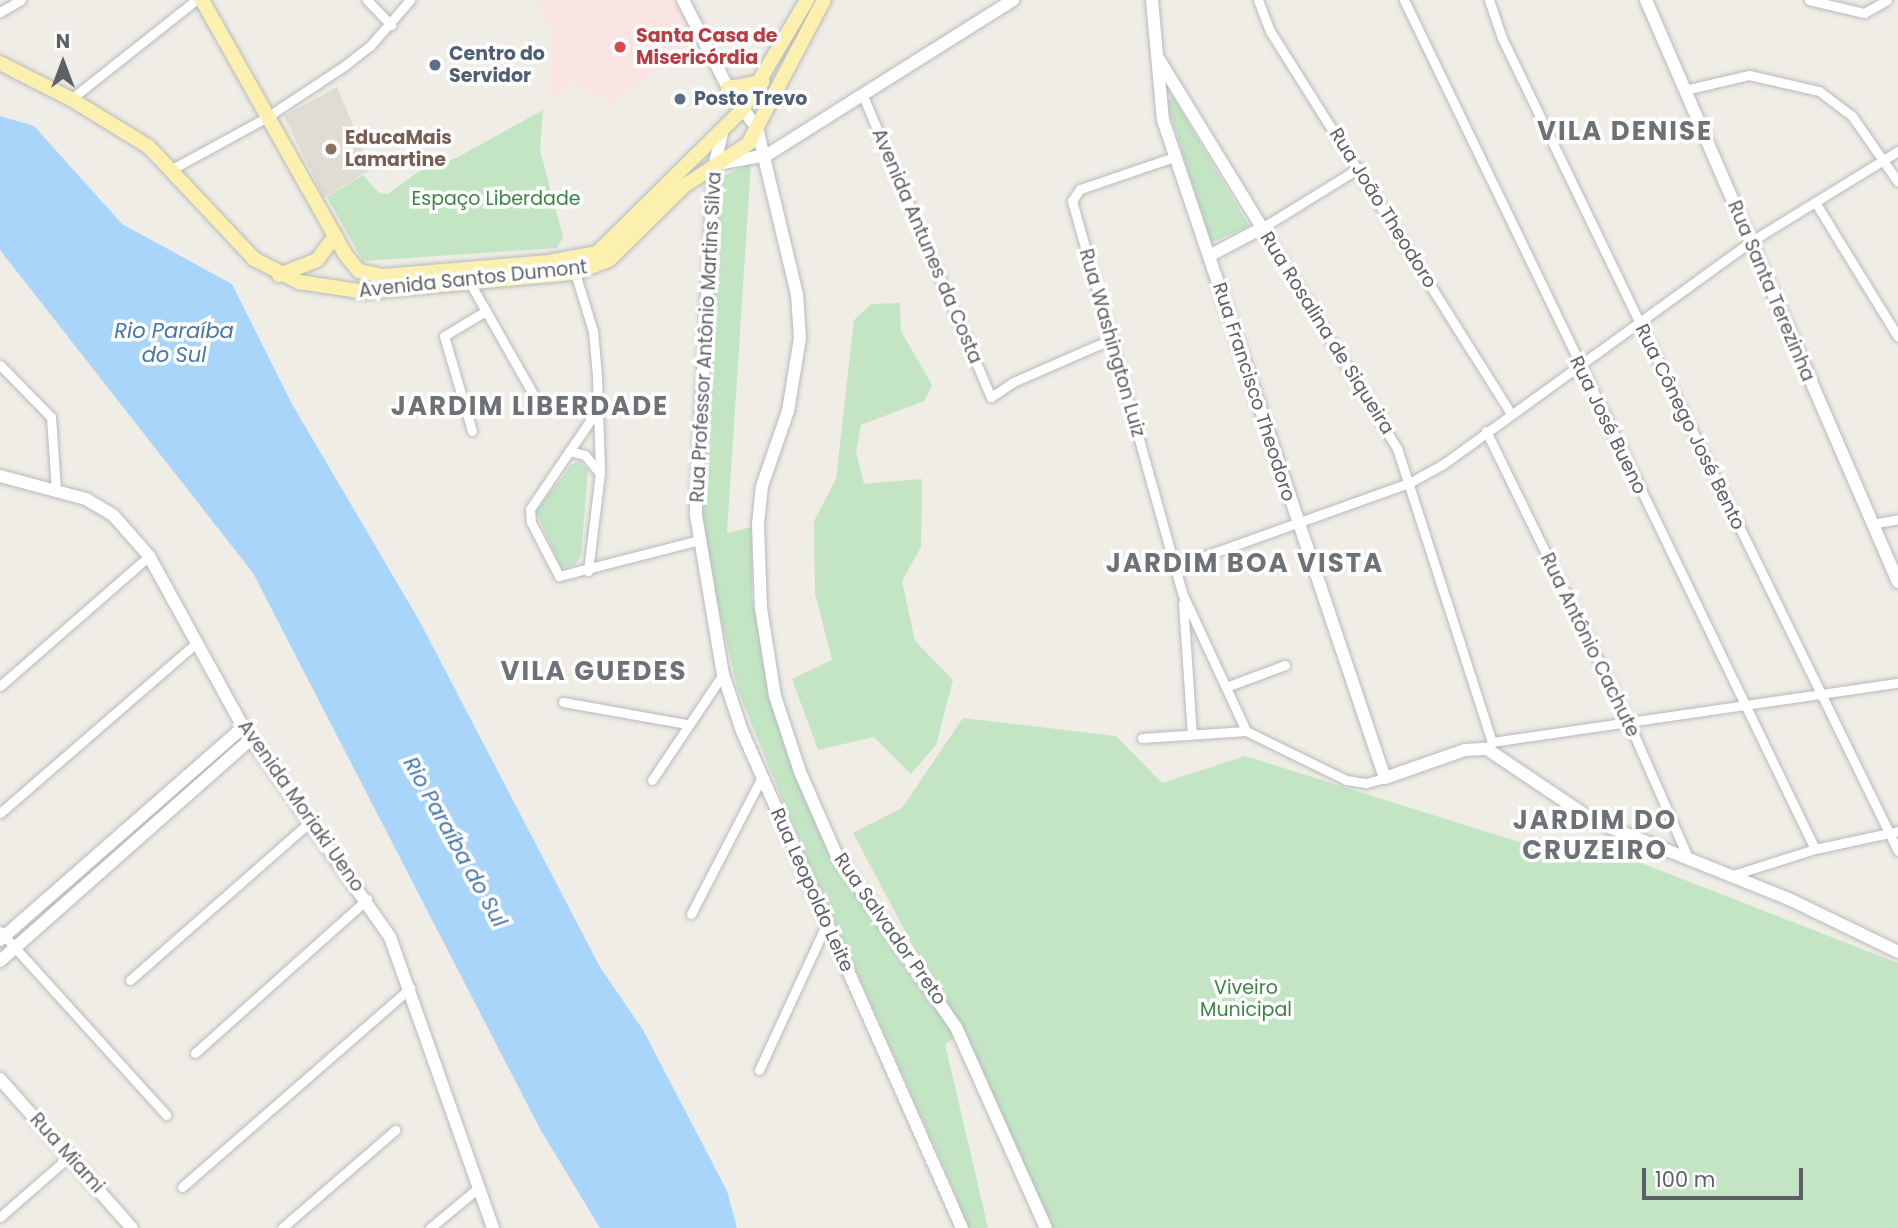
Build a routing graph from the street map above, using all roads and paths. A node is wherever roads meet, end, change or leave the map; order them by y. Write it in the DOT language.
graph roads {
  1 [pos="21,0"];
  2 [pos="196,0"];
  3 [pos="202,0"];
  4 [pos="367,0"];
  5 [pos="410,0"];
  6 [pos="683,0"];
  7 [pos="807,0"];
  8 [pos="824,0"];
  9 [pos="1013,0"];
  10 [pos="1152,0"];
  11 [pos="1258,0"];
  12 [pos="1404,0"];
  13 [pos="1489,0"];
  14 [pos="1646,0"];
  15 [pos="1809,0"];
  16 [pos="1872,0"];
  17 [pos="1887,0"];
  18 [pos="0,12"];
  19 [pos="1872,12"];
  20 [pos="391,25"];
  21 [pos="1156,54"];
  22 [pos="0,63"];
  23 [pos="762,82"];
  24 [pos="728,88"];
  25 [pos="1685,90"];
  26 [pos="863,96"];
  27 [pos="71,99"];
  28 [pos="742,110"];
  29 [pos="267,117"];
  30 [pos="757,128"];
  31 [pos="722,133"];
  32 [pos="1898,151"];
  33 [pos="767,155"];
  34 [pos="1174,157"];
  35 [pos="1883,158"];
  36 [pos="719,165"];
  37 [pos="1359,168"];
  38 [pos="174,169"];
  39 [pos="1898,182"];
  40 [pos="1815,202"];
  41 [pos="1262,228"];
  42 [pos="335,236"];
  43 [pos="1751,242"];
  44 [pos="1209,256"];
  45 [pos="575,273"];
  46 [pos="279,275"];
  47 [pos="470,283"];
  48 [pos="484,312"];
  49 [pos="1639,322"];
  50 [pos="1898,337"];
  51 [pos="1112,339"];
  52 [pos="0,366"];
  53 [pos="1579,366"];
  54 [pos="533,394"];
  55 [pos="598,409"];
  56 [pos="1511,414"];
  57 [pos="472,430"];
  58 [pos="1486,431"];
  59 [pos="569,451"];
  60 [pos="600,473"];
  61 [pos="0,476"];
  62 [pos="1409,482"];
  63 [pos="56,490"];
  64 [pos="1898,519"];
  65 [pos="1297,523"];
  66 [pos="1871,524"];
  67 [pos="699,540"];
  68 [pos="149,556"];
  69 [pos="1174,567"];
  70 [pos="588,571"];
  71 [pos="1898,582"];
  72 [pos="1183,595"];
  73 [pos="196,643"];
  74 [pos="1284,665"];
  75 [pos="723,674"];
  76 [pos="1898,683"];
  77 [pos="0,686"];
  78 [pos="1226,687"];
  79 [pos="1821,695"];
  80 [pos="563,702"];
  81 [pos="1746,706"];
  82 [pos="1628,721"];
  83 [pos="687,724"];
  84 [pos="243,727"];
  85 [pos="1246,731"];
  86 [pos="1192,734"];
  87 [pos="1142,738"];
  88 [pos="251,739"];
  89 [pos="1489,745"];
  90 [pos="762,777"];
  91 [pos="1385,778"];
  92 [pos="652,780"];
  93 [pos="0,813"];
  94 [pos="310,822"];
  95 [pos="1894,832"];
  96 [pos="1815,849"];
  97 [pos="1898,851"];
  98 [pos="1689,860"];
  99 [pos="1733,875"];
  100 [pos="367,900"];
  101 [pos="691,914"];
  102 [pos="827,923"];
  103 [pos="1,935"];
  104 [pos="15,948"];
  105 [pos="1898,953"];
  106 [pos="0,961"];
  107 [pos="130,980"];
  108 [pos="410,988"];
  109 [pos="195,1053"];
  110 [pos="759,1069"];
  111 [pos="0,1079"];
  112 [pos="166,1115"];
  113 [pos="395,1129"];
  114 [pos="71,1155"];
  115 [pos="182,1187"];
  116 [pos="477,1189"];
  117 [pos="0,1217"];
  118 [pos="132,1228"];
  119 [pos="282,1228"];
  120 [pos="430,1228"];
  121 [pos="494,1228"];
  122 [pos="962,1228"];
  123 [pos="1046,1228"];
  1 -- 18 [label="street"];
  2 -- 27 [label="street"];
  3 -- 29 [label="main road"];
  4 -- 20 [label="street"];
  5 -- 20 [label="street"];
  6 -- 24 [label="main road, Rua Salvador Preto"];
  7 -- 23 [label="main road, Avenida Santos Dumont"];
  8 -- 30 [label="main road, Avenida Santos Dumont"];
  9 -- 26 [label="main road"];
  10 -- 21 [label="main road, Rua Francisco Theodoro"];
  11 -- 37 [label="street, Rua João Theodoro"];
  12 -- 53 [label="street, Rua José Bueno"];
  13 -- 49 [label="street, Rua Cônego José Bento"];
  14 -- 25 [label="main road, Rua Santa Terezinha"];
  15 -- 19 [label="street"];
  16 -- 19 [label="street"];
  17 -- 19 [label="street"];
  20 -- 29 [label="street"];
  21 -- 34 [label="main road, Rua Francisco Theodoro"];
  21 -- 41 [label="main road, Rua Rosalina de Siqueira"];
  22 -- 27 [label="main road"];
  23 -- 24 [label="main road"];
  23 -- 28 [label="main road, Avenida Santos Dumont"];
  24 -- 28 [label="main road, Rua Salvador Preto"];
  25 -- 35 [label="street"];
  25 -- 43 [label="main road, Rua Santa Terezinha"];
  26 -- 33 [label="main road"];
  26 -- 51 [label="street, Avenida Antunes da Costa"];
  27 -- 38 [label="main road"];
  28 -- 30 [label="main road, Rua Salvador Preto"];
  28 -- 31 [label="main road, Avenida Santos Dumont"];
  29 -- 38 [label="street"];
  29 -- 42 [label="main road"];
  30 -- 33 [label="main road, Rua Salvador Preto"];
  30 -- 36 [label="main road, Avenida Santos Dumont"];
  31 -- 36 [label="main road, Rua Professor Antônio Martins Silva"];
  31 -- 42 [label="main road, Avenida Santos Dumont"];
  32 -- 35 [label="street"];
  33 -- 36 [label="main road"];
  33 -- 123 [label="main road, Rua Salvador Preto"];
  34 -- 44 [label="main road, Rua Francisco Theodoro"];
  34 -- 51 [label="street, Rua Washington Luiz"];
  35 -- 39 [label="street"];
  35 -- 40 [label="street"];
  36 -- 45 [label="main road, Avenida Santos Dumont"];
  36 -- 67 [label="main road, Rua Professor Antônio Martins Silva"];
  37 -- 41 [label="street"];
  37 -- 56 [label="street, Rua João Theodoro"];
  38 -- 46 [label="main road"];
  40 -- 43 [label="street"];
  40 -- 50 [label="street"];
  41 -- 44 [label="main road"];
  41 -- 62 [label="street, Rua Rosalina de Siqueira"];
  42 -- 46 [label="main road"];
  43 -- 49 [label="street"];
  43 -- 66 [label="main road, Rua Santa Terezinha"];
  44 -- 65 [label="main road, Rua Francisco Theodoro"];
  45 -- 47 [label="main road, Avenida Santos Dumont"];
  45 -- 55 [label="street"];
  46 -- 47 [label="main road, Avenida Santos Dumont"];
  47 -- 48 [label="street"];
  48 -- 54 [label="street"];
  48 -- 57 [label="street"];
  49 -- 53 [label="street"];
  49 -- 79 [label="street, Rua Cônego José Bento"];
  51 -- 69 [label="street, Rua Washington Luiz"];
  52 -- 63 [label="street"];
  53 -- 56 [label="street"];
  53 -- 81 [label="street, Rua José Bueno"];
  55 -- 59 [label="street"];
  55 -- 60 [label="street"];
  56 -- 58 [label="street"];
  58 -- 62 [label="street"];
  58 -- 82 [label="street, Rua Antônio Cachute"];
  59 -- 60 [label="street"];
  59 -- 70 [label="street"];
  60 -- 70 [label="street"];
  61 -- 63 [label="main road, Avenida Moriaki Ueno"];
  62 -- 65 [label="street"];
  62 -- 89 [label="street, Rua Rosalina de Siqueira"];
  63 -- 68 [label="main road, Avenida Moriaki Ueno"];
  64 -- 66 [label="street"];
  65 -- 69 [label="street"];
  65 -- 91 [label="main road, Rua Francisco Theodoro"];
  66 -- 71 [label="main road, Rua Santa Terezinha"];
  67 -- 70 [label="street"];
  67 -- 75 [label="main road, Rua Leopoldo Leite"];
  68 -- 73 [label="main road, Avenida Moriaki Ueno"];
  68 -- 77 [label="street"];
  69 -- 72 [label="street, Rua Washington Luiz"];
  72 -- 78 [label="street, Rua Washington Luiz"];
  72 -- 86 [label="street, Rua Washington Luiz"];
  73 -- 84 [label="main road, Avenida Moriaki Ueno"];
  73 -- 93 [label="street"];
  74 -- 78 [label="street"];
  75 -- 83 [label="street"];
  75 -- 90 [label="main road, Rua Leopoldo Leite"];
  76 -- 79 [label="street"];
  78 -- 85 [label="street, Rua Washington Luiz"];
  79 -- 81 [label="street"];
  79 -- 95 [label="street, Rua Cônego José Bento"];
  80 -- 83 [label="street"];
  81 -- 82 [label="street"];
  81 -- 96 [label="street, Rua José Bueno"];
  82 -- 89 [label="street"];
  82 -- 98 [label="street, Rua Antônio Cachute"];
  83 -- 92 [label="street"];
  84 -- 88 [label="main road, Avenida Moriaki Ueno"];
  84 -- 103 [label="main road"];
  85 -- 86 [label="street"];
  85 -- 91 [label="street"];
  86 -- 87 [label="street"];
  88 -- 94 [label="main road, Avenida Moriaki Ueno"];
  88 -- 104 [label="main road"];
  89 -- 91 [label="main road"];
  89 -- 98 [label="main road"];
  90 -- 101 [label="street"];
  90 -- 102 [label="main road, Rua Leopoldo Leite"];
  94 -- 100 [label="main road, Avenida Moriaki Ueno"];
  94 -- 107 [label="street"];
  95 -- 96 [label="street"];
  95 -- 97 [label="street, Rua Cônego José Bento"];
  96 -- 99 [label="street"];
  98 -- 99 [label="main road"];
  99 -- 105 [label="main road"];
  100 -- 108 [label="main road, Avenida Moriaki Ueno"];
  100 -- 109 [label="street"];
  102 -- 110 [label="street"];
  102 -- 122 [label="main road, Rua Leopoldo Leite"];
  103 -- 104 [label="street"];
  104 -- 106 [label="main road"];
  104 -- 112 [label="street"];
  108 -- 115 [label="street"];
  108 -- 116 [label="main road, Avenida Moriaki Ueno"];
  111 -- 114 [label="main road, Rua Miami"];
  113 -- 119 [label="street"];
  114 -- 117 [label="street"];
  114 -- 118 [label="main road, Rua Miami"];
  116 -- 120 [label="street"];
  116 -- 121 [label="main road, Avenida Moriaki Ueno"];
}
